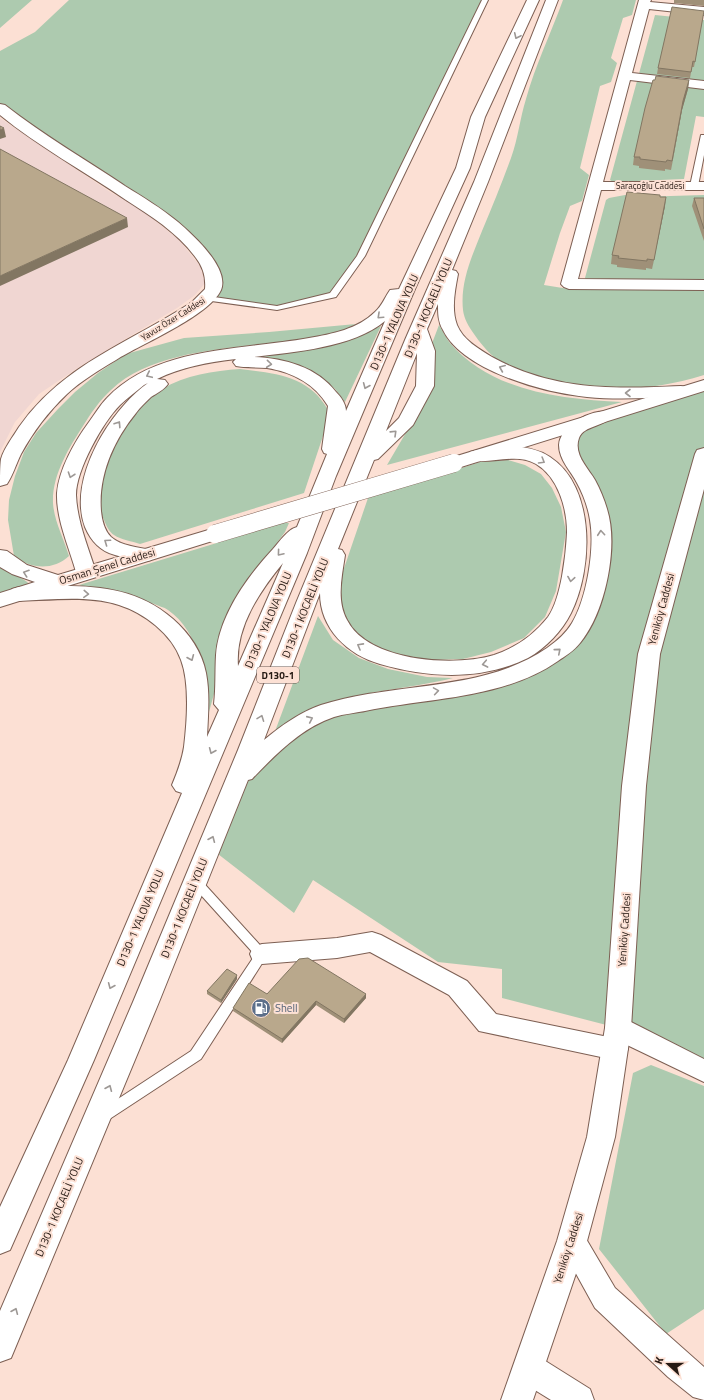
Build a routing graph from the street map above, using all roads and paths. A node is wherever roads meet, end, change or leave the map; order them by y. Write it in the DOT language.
graph roads {
  1 [pos="485,0"];
  2 [pos="533,0"];
  3 [pos="552,0"];
  4 [pos="645,3"];
  5 [pos="704,11"];
  6 [pos="626,74"];
  7 [pos="704,79"];
  8 [pos="704,85"];
  9 [pos="0,108"];
  10 [pos="474,132"];
  11 [pos="704,137"];
  12 [pos="595,186"];
  13 [pos="699,186"];
  14 [pos="456,244"];
  15 [pos="704,285"];
  16 [pos="207,298"];
  17 [pos="704,385"];
  18 [pos="681,391"];
  19 [pos="603,416"];
  20 [pos="704,454"];
  21 [pos="477,456"];
  22 [pos="327,476"];
  23 [pos="0,480"];
  24 [pos="339,525"];
  25 [pos="308,526"];
  26 [pos="144,555"];
  27 [pos="0,556"];
  28 [pos="86,572"];
  29 [pos="57,582"];
  30 [pos="10,597"];
  31 [pos="223,723"];
  32 [pos="237,779"];
  33 [pos="195,881"];
  34 [pos="139,920"];
  35 [pos="262,954"];
  36 [pos="616,1039"];
  37 [pos="704,1071"];
  38 [pos="96,1121"];
  39 [pos="0,1240"];
  40 [pos="572,1241"];
  41 [pos="0,1347"];
  42 [pos="528,1368"];
  43 [pos="704,1386"];
  44 [pos="517,1400"];
  45 [pos="579,1400"];
  1 -- 16 [label="lane"];
  2 -- 10 [label="main road, D130-1 YALOVA YOLU / D130-1, one-way"];
  3 -- 14 [label="main road, D130-1 KOCAELİ YOLU / D130-1"];
  4 -- 5 [label="street"];
  4 -- 6 [label="street"];
  6 -- 7 [label="street"];
  6 -- 8 [label="street"];
  6 -- 12 [label="street"];
  9 -- 16 [label="main road, Yavuz Özer Caddesi"];
  10 -- 22 [label="main road, D130-1 YALOVA YOLU / D130-1, one-way"];
  10 -- 28 [label="main road, one-way"];
  11 -- 13 [label="lane"];
  12 -- 13 [label="street, Saraçoğlu Caddesi"];
  12 -- 15 [label="street"];
  18 -- 14 [label="main road, one-way"];
  24 -- 14 [label="main road, D130-1 KOCAELİ YOLU / D130-1, one-way"];
  16 -- 23 [label="main road, Yavuz Özer Caddesi"];
  17 -- 18 [label="main road"];
  18 -- 19 [label="main road"];
  19 -- 21 [label="main road"];
  32 -- 19 [label="main road, one-way"];
  20 -- 36 [label="main road, Yeniköy Caddesi"];
  21 -- 24 [label="main road, one-way"];
  21 -- 26 [label="main road, Osman Şenel Caddesi, bridge"];
  22 -- 25 [label="main road, D130-1 YALOVA YOLU / D130-1"];
  26 -- 22 [label="main road, one-way"];
  32 -- 24 [label="main road, D130-1 KOCAELİ YOLU / D130-1, one-way"];
  25 -- 31 [label="main road, D130-1 YALOVA YOLU / D130-1"];
  25 -- 31 [label="main road, one-way"];
  26 -- 28 [label="main road, Osman Şenel Caddesi"];
  29 -- 27 [label="main road, one-way"];
  28 -- 29 [label="main road, Osman Şenel Caddesi"];
  29 -- 30 [label="main road, Osman Şenel Caddesi"];
  30 -- 34 [label="main road, one-way"];
  31 -- 34 [label="main road, D130-1 YALOVA YOLU / D130-1, one-way"];
  33 -- 32 [label="main road, D130-1 KOCAELİ YOLU / D130-1, one-way"];
  33 -- 35 [label="lane"];
  38 -- 33 [label="main road, D130-1 KOCAELİ YOLU / D130-1, one-way"];
  34 -- 39 [label="main road, D130-1 YALOVA YOLU / D130-1, one-way"];
  35 -- 36 [label="street"];
  35 -- 38 [label="lane"];
  36 -- 37 [label="street"];
  36 -- 40 [label="main road, Yeniköy Caddesi"];
  41 -- 38 [label="main road, D130-1 KOCAELİ YOLU / D130-1, one-way"];
  40 -- 42 [label="main road, Yeniköy Caddesi"];
  40 -- 43 [label="street"];
  42 -- 44 [label="main road, Yeniköy Caddesi"];
  42 -- 45 [label="street"];
}
